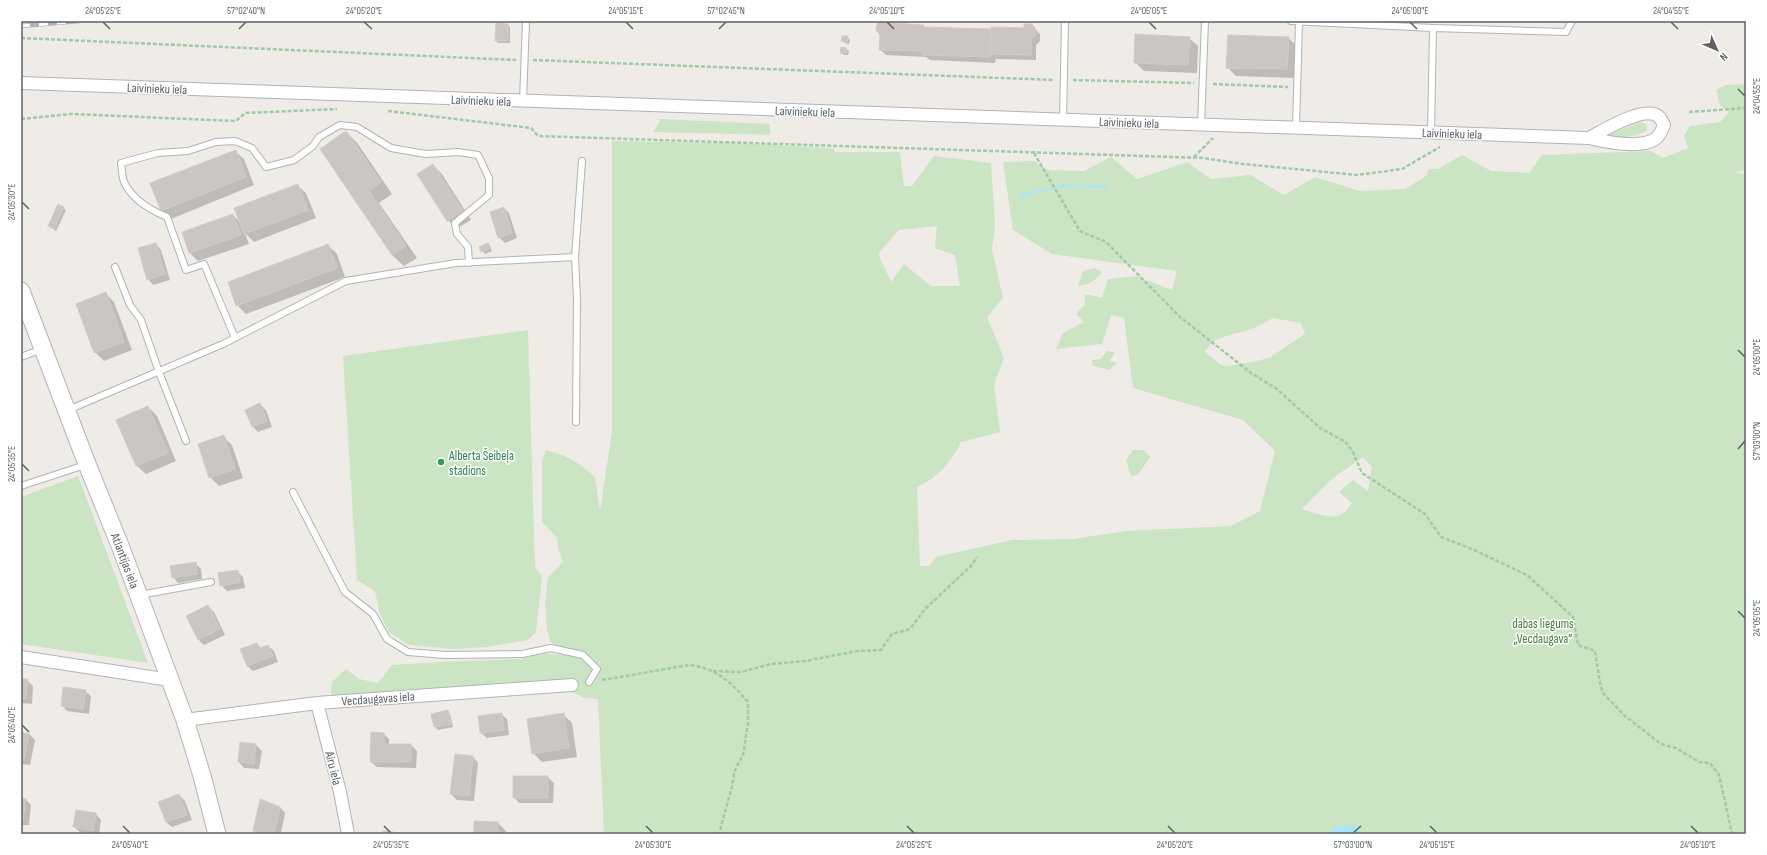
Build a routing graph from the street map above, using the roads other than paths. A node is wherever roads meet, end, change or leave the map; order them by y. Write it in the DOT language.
graph roads {
  1 [pos="526,21"];
  2 [pos="1065,21"];
  3 [pos="1205,21"];
  4 [pos="1291,21"];
  5 [pos="1572,21"];
  6 [pos="1299,22"];
  7 [pos="1433,28"];
  8 [pos="21,83"];
  9 [pos="523,102"];
  10 [pos="1063,120"];
  11 [pos="1201,125"];
  12 [pos="1296,128"];
  13 [pos="1432,132"];
  14 [pos="1589,138"];
  15 [pos="582,161"];
  16 [pos="575,257"];
  17 [pos="469,263"];
  18 [pos="115,267"];
  19 [pos="21,291"];
  20 [pos="235,338"];
  21 [pos="44,348"];
  22 [pos="21,356"];
  23 [pos="159,372"];
  24 [pos="67,411"];
  25 [pos="576,422"];
  26 [pos="186,441"];
  27 [pos="87,464"];
  28 [pos="21,486"];
  29 [pos="293,492"];
  30 [pos="211,582"];
  31 [pos="139,596"];
  32 [pos="21,657"];
  33 [pos="170,680"];
  34 [pos="589,682"];
  35 [pos="572,685"];
  36 [pos="317,703"];
  37 [pos="185,720"];
  38 [pos="217,834"];
  39 [pos="348,834"];
  1 -- 9 [label="lane"];
  2 -- 10 [label="lane"];
  3 -- 11 [label="lane"];
  4 -- 6 [label="lane"];
  5 -- 7 [label="lane"];
  6 -- 7 [label="lane"];
  6 -- 12 [label="lane"];
  7 -- 13 [label="lane"];
  8 -- 9 [label="street, Laivinieku iela"];
  9 -- 10 [label="street, Laivinieku iela"];
  10 -- 11 [label="street, Laivinieku iela"];
  11 -- 12 [label="street, Laivinieku iela"];
  12 -- 13 [label="street, Laivinieku iela"];
  13 -- 14 [label="street, Laivinieku iela"];
  14 -- 14 [label="street, Laivinieku iela"];
  15 -- 16 [label="lane"];
  16 -- 17 [label="lane"];
  16 -- 25 [label="lane"];
  17 -- 20 [label="lane"];
  17 -- 20 [label="lane"];
  18 -- 23 [label="lane"];
  19 -- 21 [label="main road, Atlantijas iela"];
  20 -- 23 [label="lane"];
  21 -- 22 [label="lane"];
  21 -- 24 [label="main road, Atlantijas iela"];
  23 -- 24 [label="lane"];
  23 -- 26 [label="lane"];
  24 -- 27 [label="main road, Atlantijas iela"];
  27 -- 28 [label="lane"];
  27 -- 31 [label="main road, Atlantijas iela"];
  29 -- 34 [label="lane"];
  30 -- 31 [label="lane"];
  31 -- 33 [label="main road, Atlantijas iela"];
  32 -- 33 [label="street"];
  33 -- 37 [label="main road, Atlantijas iela"];
  35 -- 36 [label="street, Vecdaugavas iela"];
  36 -- 37 [label="street, Vecdaugavas iela"];
  36 -- 39 [label="street, Airu iela"];
  37 -- 38 [label="main road, Atlantijas iela"];
}
